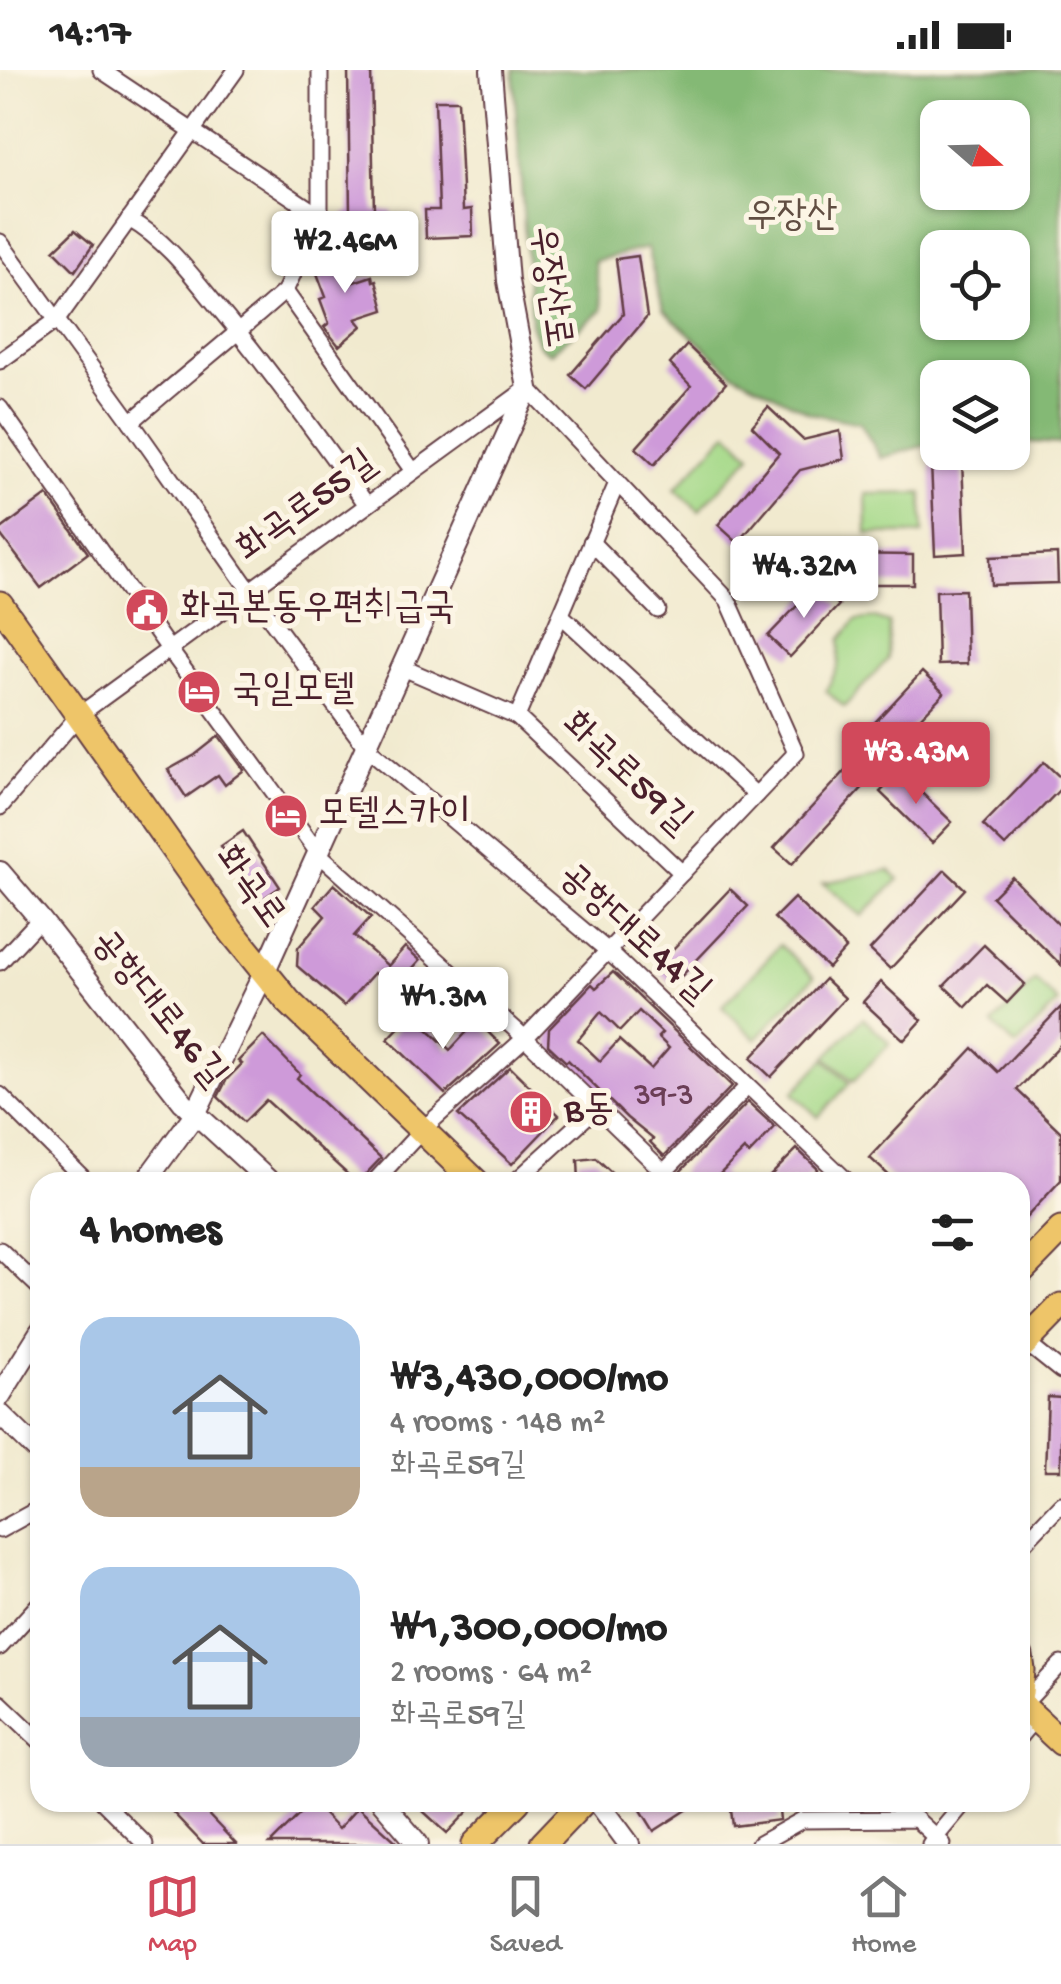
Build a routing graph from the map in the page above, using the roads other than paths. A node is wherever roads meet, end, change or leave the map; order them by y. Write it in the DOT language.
graph roads {
  1 [pos="101,70"];
  2 [pos="236,70"];
  3 [pos="320,70"];
  4 [pos="491,70"];
  5 [pos="192,132"];
  6 [pos="320,216"];
  7 [pos="129,219"];
  8 [pos="0,242"];
  9 [pos="285,291"];
  10 [pos="57,320"];
  11 [pos="239,333"];
  12 [pos="0,360"];
  13 [pos="528,388"];
  14 [pos="0,408"];
  15 [pos="132,422"];
  16 [pos="413,471"];
  17 [pos="617,482"];
  18 [pos="367,505"];
  19 [pos="592,542"];
  20 [pos="250,590"];
  21 [pos="0,604"];
  22 [pos="658,610"];
  23 [pos="560,615"];
  24 [pos="169,649"];
  25 [pos="401,667"];
  26 [pos="79,715"];
  27 [pos="517,718"];
  28 [pos="366,746"];
  29 [pos="756,795"];
  30 [pos="0,807"];
  31 [pos="318,854"];
  32 [pos="0,872"];
  33 [pos="682,873"];
  34 [pos="40,919"];
  35 [pos="608,951"];
  36 [pos="0,962"];
  37 [pos="264,972"];
  38 [pos="526,1038"];
  39 [pos="748,1086"];
  40 [pos="0,1096"];
  41 [pos="597,1107"];
  42 [pos="194,1114"];
  43 [pos="423,1129"];
  44 [pos="77,1172"];
  45 [pos="152,1172"];
  46 [pos="259,1172"];
  47 [pos="383,1172"];
  48 [pos="466,1172"];
  49 [pos="527,1172"];
  50 [pos="664,1172"];
  51 [pos="673,1172"];
  52 [pos="838,1172"];
  53 [pos="1061,1230"];
  54 [pos="0,1250"];
  55 [pos="1030,1262"];
  56 [pos="30,1278"];
  57 [pos="1061,1306"];
  58 [pos="1030,1342"];
  59 [pos="30,1348"];
  60 [pos="1030,1355"];
  61 [pos="1061,1371"];
  62 [pos="0,1396"];
  63 [pos="0,1414"];
  64 [pos="30,1443"];
  65 [pos="1061,1504"];
  66 [pos="30,1514"];
  67 [pos="0,1530"];
  68 [pos="1030,1537"];
  69 [pos="30,1614"];
  70 [pos="0,1648"];
  71 [pos="1061,1664"];
  72 [pos="0,1703"];
  73 [pos="1030,1703"];
  74 [pos="1030,1718"];
  75 [pos="30,1732"];
  76 [pos="1061,1742"];
  77 [pos="112,1812"];
  78 [pos="391,1812"];
  79 [pos="507,1812"];
  80 [pos="573,1812"];
  81 [pos="605,1812"];
  82 [pos="958,1812"];
  83 [pos="937,1842"];
  84 [pos="145,1844"];
  85 [pos="418,1844"];
  86 [pos="475,1844"];
  87 [pos="543,1844"];
  88 [pos="629,1844"];
  89 [pos="759,1844"];
  1 -- 5 [label="street"];
  2 -- 5 [label="street"];
  3 -- 6 [label="street"];
  4 -- 13 [label="street, 우장산로"];
  5 -- 6 [label="street"];
  5 -- 7 [label="street"];
  6 -- 9 [label="street"];
  7 -- 10 [label="street"];
  7 -- 11 [label="street"];
  8 -- 10 [label="street, 공항대로44길"];
  9 -- 11 [label="street"];
  9 -- 16 [label="street"];
  10 -- 12 [label="street"];
  10 -- 15 [label="street, 공항대로44길"];
  11 -- 15 [label="street"];
  11 -- 18 [label="street"];
  13 -- 16 [label="street, 화곡로55길"];
  13 -- 17 [label="street, 화곡로59길"];
  13 -- 25 [label="street, 우장산로"];
  14 -- 24 [label="street"];
  15 -- 20 [label="street, 공항대로44길"];
  16 -- 18 [label="street, 화곡로55길"];
  17 -- 19 [label="street, 화곡로59길"];
  17 -- 29 [label="street, 화곡로59길"];
  18 -- 20 [label="street, 화곡로55길"];
  19 -- 22 [label="street"];
  19 -- 23 [label="street, 화곡로59길"];
  20 -- 24 [label="street, 화곡로55길"];
  20 -- 28 [label="street, 공항대로44길"];
  21 -- 26 [label="main road, 화곡로"];
  23 -- 27 [label="street, 화곡로59길"];
  23 -- 29 [label="street, 화곡로59길"];
  24 -- 26 [label="street, 화곡로55길"];
  24 -- 31 [label="street"];
  25 -- 27 [label="street"];
  25 -- 28 [label="street, 우장산로"];
  26 -- 30 [label="street, 화곡로55길"];
  26 -- 37 [label="main road, 화곡로"];
  27 -- 33 [label="street, 화곡로59길"];
  28 -- 31 [label="street, 우장산로"];
  28 -- 35 [label="street, 공항대로44길"];
  29 -- 33 [label="street, 화곡로59길"];
  31 -- 37 [label="street, 우장산로"];
  31 -- 38 [label="street"];
  32 -- 34 [label="street, 공항대로46길"];
  33 -- 35 [label="street, 화곡로59길"];
  34 -- 36 [label="street"];
  34 -- 42 [label="street, 공항대로46길"];
  35 -- 38 [label="street, 화곡로59길"];
  35 -- 39 [label="street, 공항대로44길"];
  37 -- 42 [label="street, 우장산로"];
  37 -- 43 [label="main road, 화곡로"];
  38 -- 41 [label="street"];
  38 -- 43 [label="street, 화곡로59길"];
  39 -- 51 [label="street"];
  39 -- 52 [label="street, 공항대로44길"];
  40 -- 44 [label="street"];
  41 -- 49 [label="street"];
  41 -- 50 [label="street"];
  42 -- 45 [label="street, 우장산로"];
  42 -- 46 [label="street, 공항대로46길"];
  43 -- 47 [label="street, 화곡로59길"];
  43 -- 48 [label="main road, 화곡로"];
  53 -- 55 [label="main road"];
  54 -- 56 [label="street"];
  57 -- 58 [label="main road"];
  59 -- 62 [label="street"];
  60 -- 61 [label="street"];
  63 -- 64 [label="street"];
  65 -- 68 [label="street"];
  66 -- 67 [label="street"];
  69 -- 70 [label="street"];
  71 -- 73 [label="street"];
  72 -- 75 [label="street"];
  74 -- 76 [label="main road"];
  77 -- 84 [label="street"];
  78 -- 85 [label="street"];
  79 -- 86 [label="main road"];
  80 -- 87 [label="main road"];
  81 -- 88 [label="street"];
  82 -- 83 [label="street"];
  83 -- 89 [label="street"];
}
